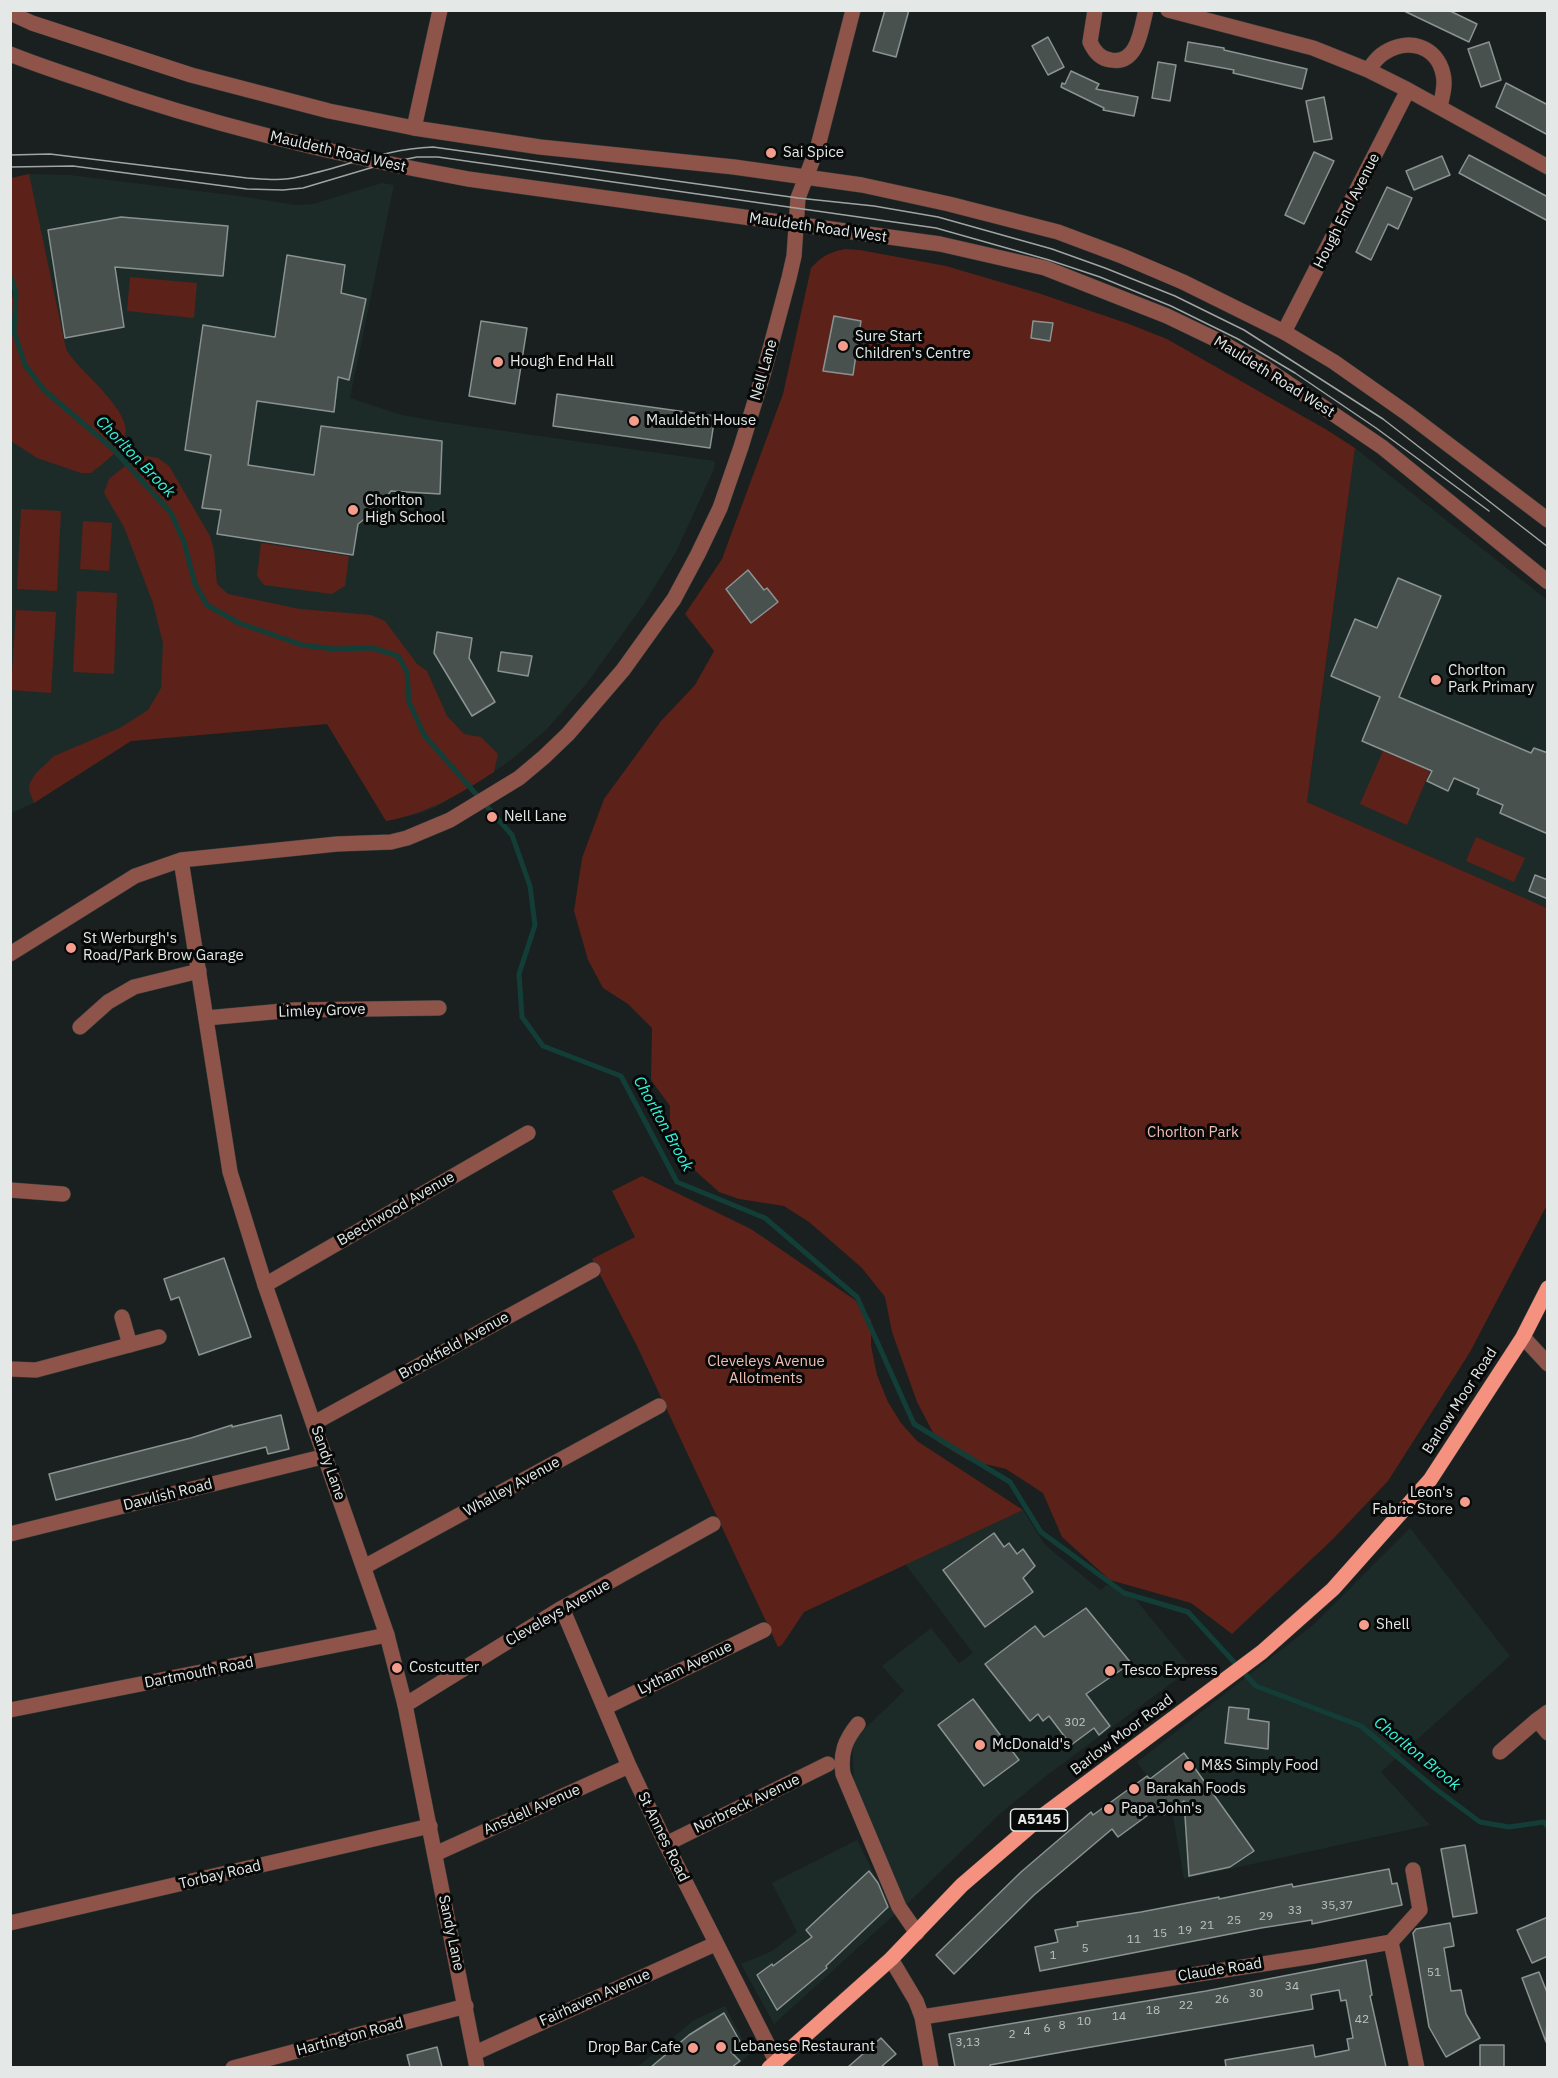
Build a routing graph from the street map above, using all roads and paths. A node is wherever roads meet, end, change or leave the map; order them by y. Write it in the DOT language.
graph roads {
  1 [pos="440,10"];
  2 [pos="853,10"];
  3 [pos="1095,10"];
  4 [pos="1146,10"];
  5 [pos="1168,10"];
  6 [pos="10,13"];
  7 [pos="10,54"];
  8 [pos="1368,70"];
  9 [pos="1408,90"];
  10 [pos="1440,108"];
  11 [pos="414,128"];
  12 [pos="1548,167"];
  13 [pos="805,178"];
  14 [pos="796,226"];
  15 [pos="1284,332"];
  16 [pos="1548,520"];
  17 [pos="1548,582"];
  18 [pos="181,860"];
  19 [pos="10,954"];
  20 [pos="199,971"];
  21 [pos="439,1008"];
  22 [pos="206,1018"];
  23 [pos="80,1027"];
  24 [pos="528,1132"];
  25 [pos="10,1190"];
  26 [pos="63,1194"];
  27 [pos="593,1270"];
  28 [pos="265,1285"];
  29 [pos="1548,1288"];
  30 [pos="122,1317"];
  31 [pos="159,1337"];
  32 [pos="1523,1337"];
  33 [pos="130,1345"];
  34 [pos="1548,1364"];
  35 [pos="10,1369"];
  36 [pos="659,1406"];
  37 [pos="314,1423"];
  38 [pos="326,1456"];
  39 [pos="712,1524"];
  40 [pos="10,1534"];
  41 [pos="364,1567"];
  42 [pos="562,1608"];
  43 [pos="764,1630"];
  44 [pos="387,1635"];
  45 [pos="405,1705"];
  46 [pos="606,1707"];
  47 [pos="10,1710"];
  48 [pos="1542,1716"];
  49 [pos="858,1724"];
  50 [pos="1548,1733"];
  51 [pos="1500,1752"];
  52 [pos="828,1764"];
  53 [pos="629,1766"];
  54 [pos="430,1826"];
  55 [pos="666,1844"];
  56 [pos="435,1854"];
  57 [pos="1413,1870"];
  58 [pos="10,1923"];
  59 [pos="917,1933"];
  60 [pos="1391,1942"];
  61 [pos="715,1944"];
  62 [pos="891,1959"];
  63 [pos="466,2006"];
  64 [pos="922,2017"];
  65 [pos="476,2060"];
  66 [pos="772,2064"];
  67 [pos="233,2067"];
  68 [pos="930,2067"];
  69 [pos="1417,2067"];
  1 -- 11 [label="street"];
  2 -- 13 [label="street, Nell Lane"];
  3 -- 4 [label="street"];
  5 -- 8 [label="street"];
  6 -- 11 [label="street"];
  7 -- 14 [label="street, Mauldeth Road West"];
  8 -- 9 [label="street"];
  8 -- 10 [label="street"];
  9 -- 10 [label="street"];
  9 -- 15 [label="street, Hough End Avenue"];
  10 -- 12 [label="street"];
  11 -- 13 [label="street"];
  13 -- 14 [label="street, Nell Lane"];
  13 -- 15 [label="street"];
  14 -- 17 [label="street, Mauldeth Road West"];
  14 -- 18 [label="street, Nell Lane"];
  15 -- 16 [label="street"];
  18 -- 19 [label="street, Nell Lane"];
  18 -- 20 [label="street, Sandy Lane"];
  20 -- 22 [label="street, Sandy Lane"];
  20 -- 23 [label="street"];
  21 -- 22 [label="street, Limley Grove"];
  22 -- 28 [label="street, Sandy Lane"];
  24 -- 28 [label="street, Beechwood Avenue"];
  25 -- 26 [label="street"];
  27 -- 37 [label="street, Brookfield Avenue"];
  28 -- 37 [label="street, Sandy Lane"];
  29 -- 32 [label="main road, Barlow Moor Road / A5145"];
  30 -- 33 [label="street"];
  31 -- 33 [label="street"];
  32 -- 34 [label="street"];
  32 -- 59 [label="main road, Barlow Moor Road / A5145"];
  33 -- 35 [label="street"];
  36 -- 41 [label="street, Whalley Avenue"];
  37 -- 38 [label="street, Sandy Lane"];
  38 -- 40 [label="street, Dawlish Road"];
  38 -- 41 [label="street, Sandy Lane"];
  39 -- 42 [label="street, Cleveleys Avenue"];
  41 -- 44 [label="street, Sandy Lane"];
  42 -- 45 [label="street, Cleveleys Avenue"];
  42 -- 46 [label="street, St Annes Road"];
  43 -- 46 [label="street, Lytham Avenue"];
  44 -- 45 [label="street, Sandy Lane"];
  44 -- 47 [label="street, Dartmouth Road"];
  45 -- 54 [label="street, Sandy Lane"];
  46 -- 53 [label="street, St Annes Road"];
  48 -- 50 [label="street"];
  48 -- 51 [label="street"];
  49 -- 59 [label="street"];
  52 -- 55 [label="street, Norbreck Avenue"];
  53 -- 55 [label="street, St Annes Road"];
  53 -- 56 [label="street, Ansdell Avenue"];
  54 -- 56 [label="street, Sandy Lane"];
  54 -- 58 [label="street, Torbay Road"];
  55 -- 61 [label="street, St Annes Road"];
  56 -- 63 [label="street, Sandy Lane"];
  57 -- 60 [label="street"];
  59 -- 62 [label="main road, Barlow Moor Road / A5145"];
  60 -- 64 [label="street, Claude Road"];
  60 -- 69 [label="street"];
  61 -- 65 [label="street, Fairhaven Avenue"];
  61 -- 66 [label="street, St Annes Road"];
  62 -- 64 [label="street"];
  62 -- 66 [label="main road, Barlow Moor Road / A5145"];
  63 -- 65 [label="street, Sandy Lane"];
  63 -- 67 [label="street, Hartington Road"];
  64 -- 68 [label="street"];
}
